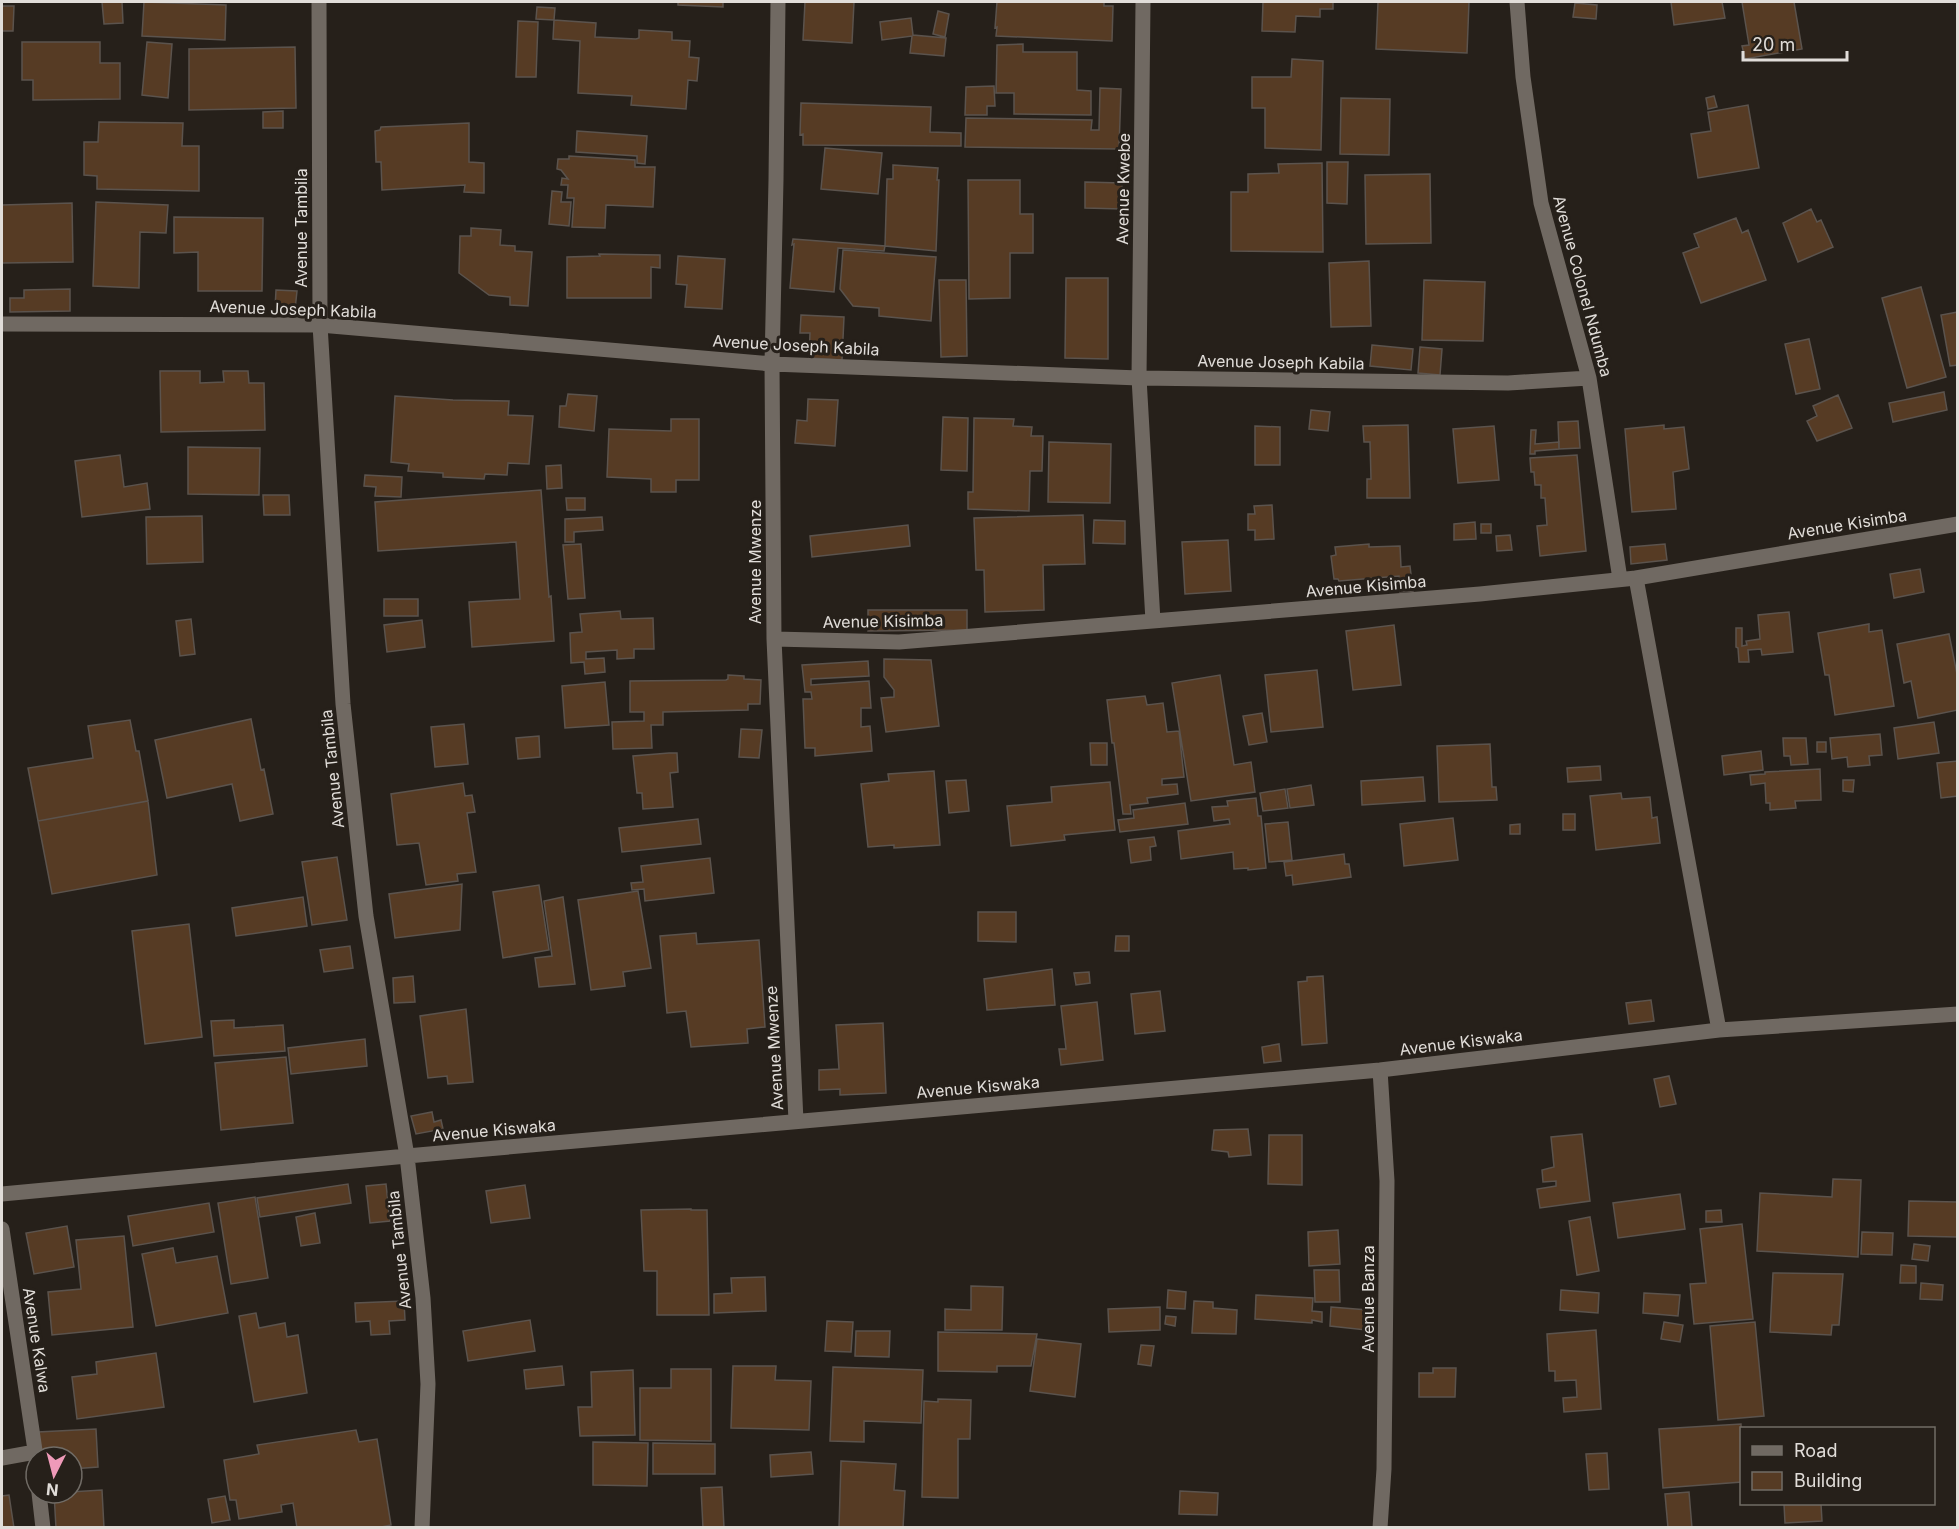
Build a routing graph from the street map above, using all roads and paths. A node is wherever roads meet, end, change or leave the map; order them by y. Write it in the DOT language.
graph roads {
  1 [pos="319,2"];
  2 [pos="778,2"];
  3 [pos="1143,2"];
  4 [pos="1517,2"];
  5 [pos="2,324"];
  6 [pos="320,325"];
  7 [pos="772,364"];
  8 [pos="1139,378"];
  9 [pos="1589,378"];
  10 [pos="1958,524"];
  11 [pos="1636,578"];
  12 [pos="1620,579"];
  13 [pos="1153,621"];
  14 [pos="774,639"];
  15 [pos="1958,1014"];
  16 [pos="1719,1030"];
  17 [pos="1380,1070"];
  18 [pos="796,1121"];
  19 [pos="407,1156"];
  20 [pos="2,1194"];
  21 [pos="2,1229"];
  22 [pos="35,1445"];
  23 [pos="24,1455"];
  24 [pos="2,1458"];
  25 [pos="40,1505"];
  26 [pos="43,1527"];
  27 [pos="422,1527"];
  28 [pos="1380,1527"];
  1 -- 6 [label="street, Avenue Tambila"];
  2 -- 7 [label="street, Avenue Mwenze"];
  3 -- 8 [label="street, Avenue Kwebe"];
  4 -- 9 [label="street, Avenue Colonel Ndumba"];
  5 -- 6 [label="street, Avenue Joseph Kabila"];
  6 -- 7 [label="street, Avenue Joseph Kabila"];
  6 -- 19 [label="street, Avenue Tambila"];
  7 -- 8 [label="street, Avenue Joseph Kabila"];
  7 -- 14 [label="street, Avenue Mwenze"];
  8 -- 9 [label="street, Avenue Joseph Kabila"];
  8 -- 13 [label="street, Avenue Kwebe"];
  9 -- 12 [label="street, Avenue Colonel Ndumba"];
  10 -- 11 [label="street, Avenue Kisimba"];
  11 -- 12 [label="street, Avenue Kisimba"];
  11 -- 16 [label="street"];
  12 -- 13 [label="street, Avenue Kisimba"];
  13 -- 14 [label="street, Avenue Kisimba"];
  14 -- 18 [label="street, Avenue Mwenze"];
  15 -- 16 [label="street, Avenue Kiswaka"];
  16 -- 17 [label="street, Avenue Kiswaka"];
  17 -- 18 [label="street, Avenue Kiswaka"];
  17 -- 28 [label="street, Avenue Banza"];
  18 -- 19 [label="street, Avenue Kiswaka"];
  19 -- 20 [label="street, Avenue Kiswaka"];
  19 -- 27 [label="street, Avenue Tambila"];
  21 -- 22 [label="street, Avenue Kalwa"];
  23 -- 24 [label="street"];
  25 -- 26 [label="street"];
}
